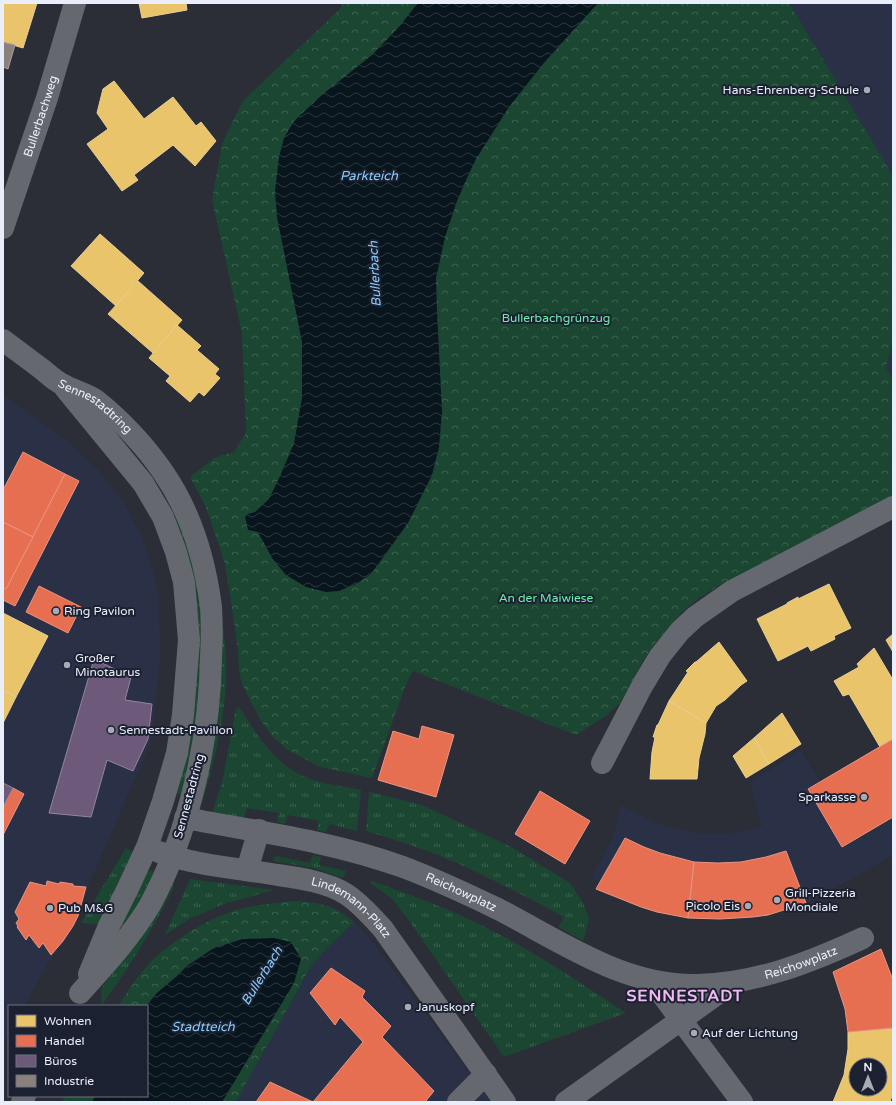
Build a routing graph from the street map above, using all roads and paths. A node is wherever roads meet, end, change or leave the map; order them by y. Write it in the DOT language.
graph roads {
  1 [pos="75,3"];
  2 [pos="3,228"];
  3 [pos="3,340"];
  4 [pos="61,384"];
  5 [pos="893,507"];
  6 [pos="602,763"];
  7 [pos="185,818"];
  8 [pos="259,830"];
  9 [pos="147,847"];
  10 [pos="172,857"];
  11 [pos="247,870"];
  12 [pos="863,938"];
  13 [pos="652,981"];
  14 [pos="736,981"];
  15 [pos="77,1000"];
  16 [pos="681,1020"];
  17 [pos="486,1074"];
  18 [pos="458,1102"];
  19 [pos="505,1102"];
  20 [pos="566,1102"];
  21 [pos="742,1102"];
  1 -- 2 [label="street, Bullerbachweg"];
  3 -- 4 [label="street"];
  4 -- 7 [label="street, Sennestadtring"];
  4 -- 9 [label="street, Sennestadtring"];
  5 -- 6 [label="street"];
  7 -- 8 [label="street, Reichowplatz"];
  7 -- 10 [label="street, Sennestadtring"];
  8 -- 11 [label="street"];
  8 -- 13 [label="street, Reichowplatz"];
  9 -- 10 [label="street, Lindemann-Platz"];
  9 -- 15 [label="street, Sennestadtring"];
  10 -- 11 [label="street, Lindemann-Platz"];
  10 -- 15 [label="street, Sennestadtring"];
  11 -- 17 [label="street, Lindemann-Platz"];
  12 -- 14 [label="street, Reichowplatz"];
  13 -- 14 [label="street, Reichowplatz"];
  13 -- 16 [label="street"];
  14 -- 16 [label="street, Reichowplatz"];
  16 -- 20 [label="street, Reichowplatz"];
  16 -- 21 [label="street"];
  17 -- 18 [label="street"];
  17 -- 19 [label="street, Lindemann-Platz"];
}
